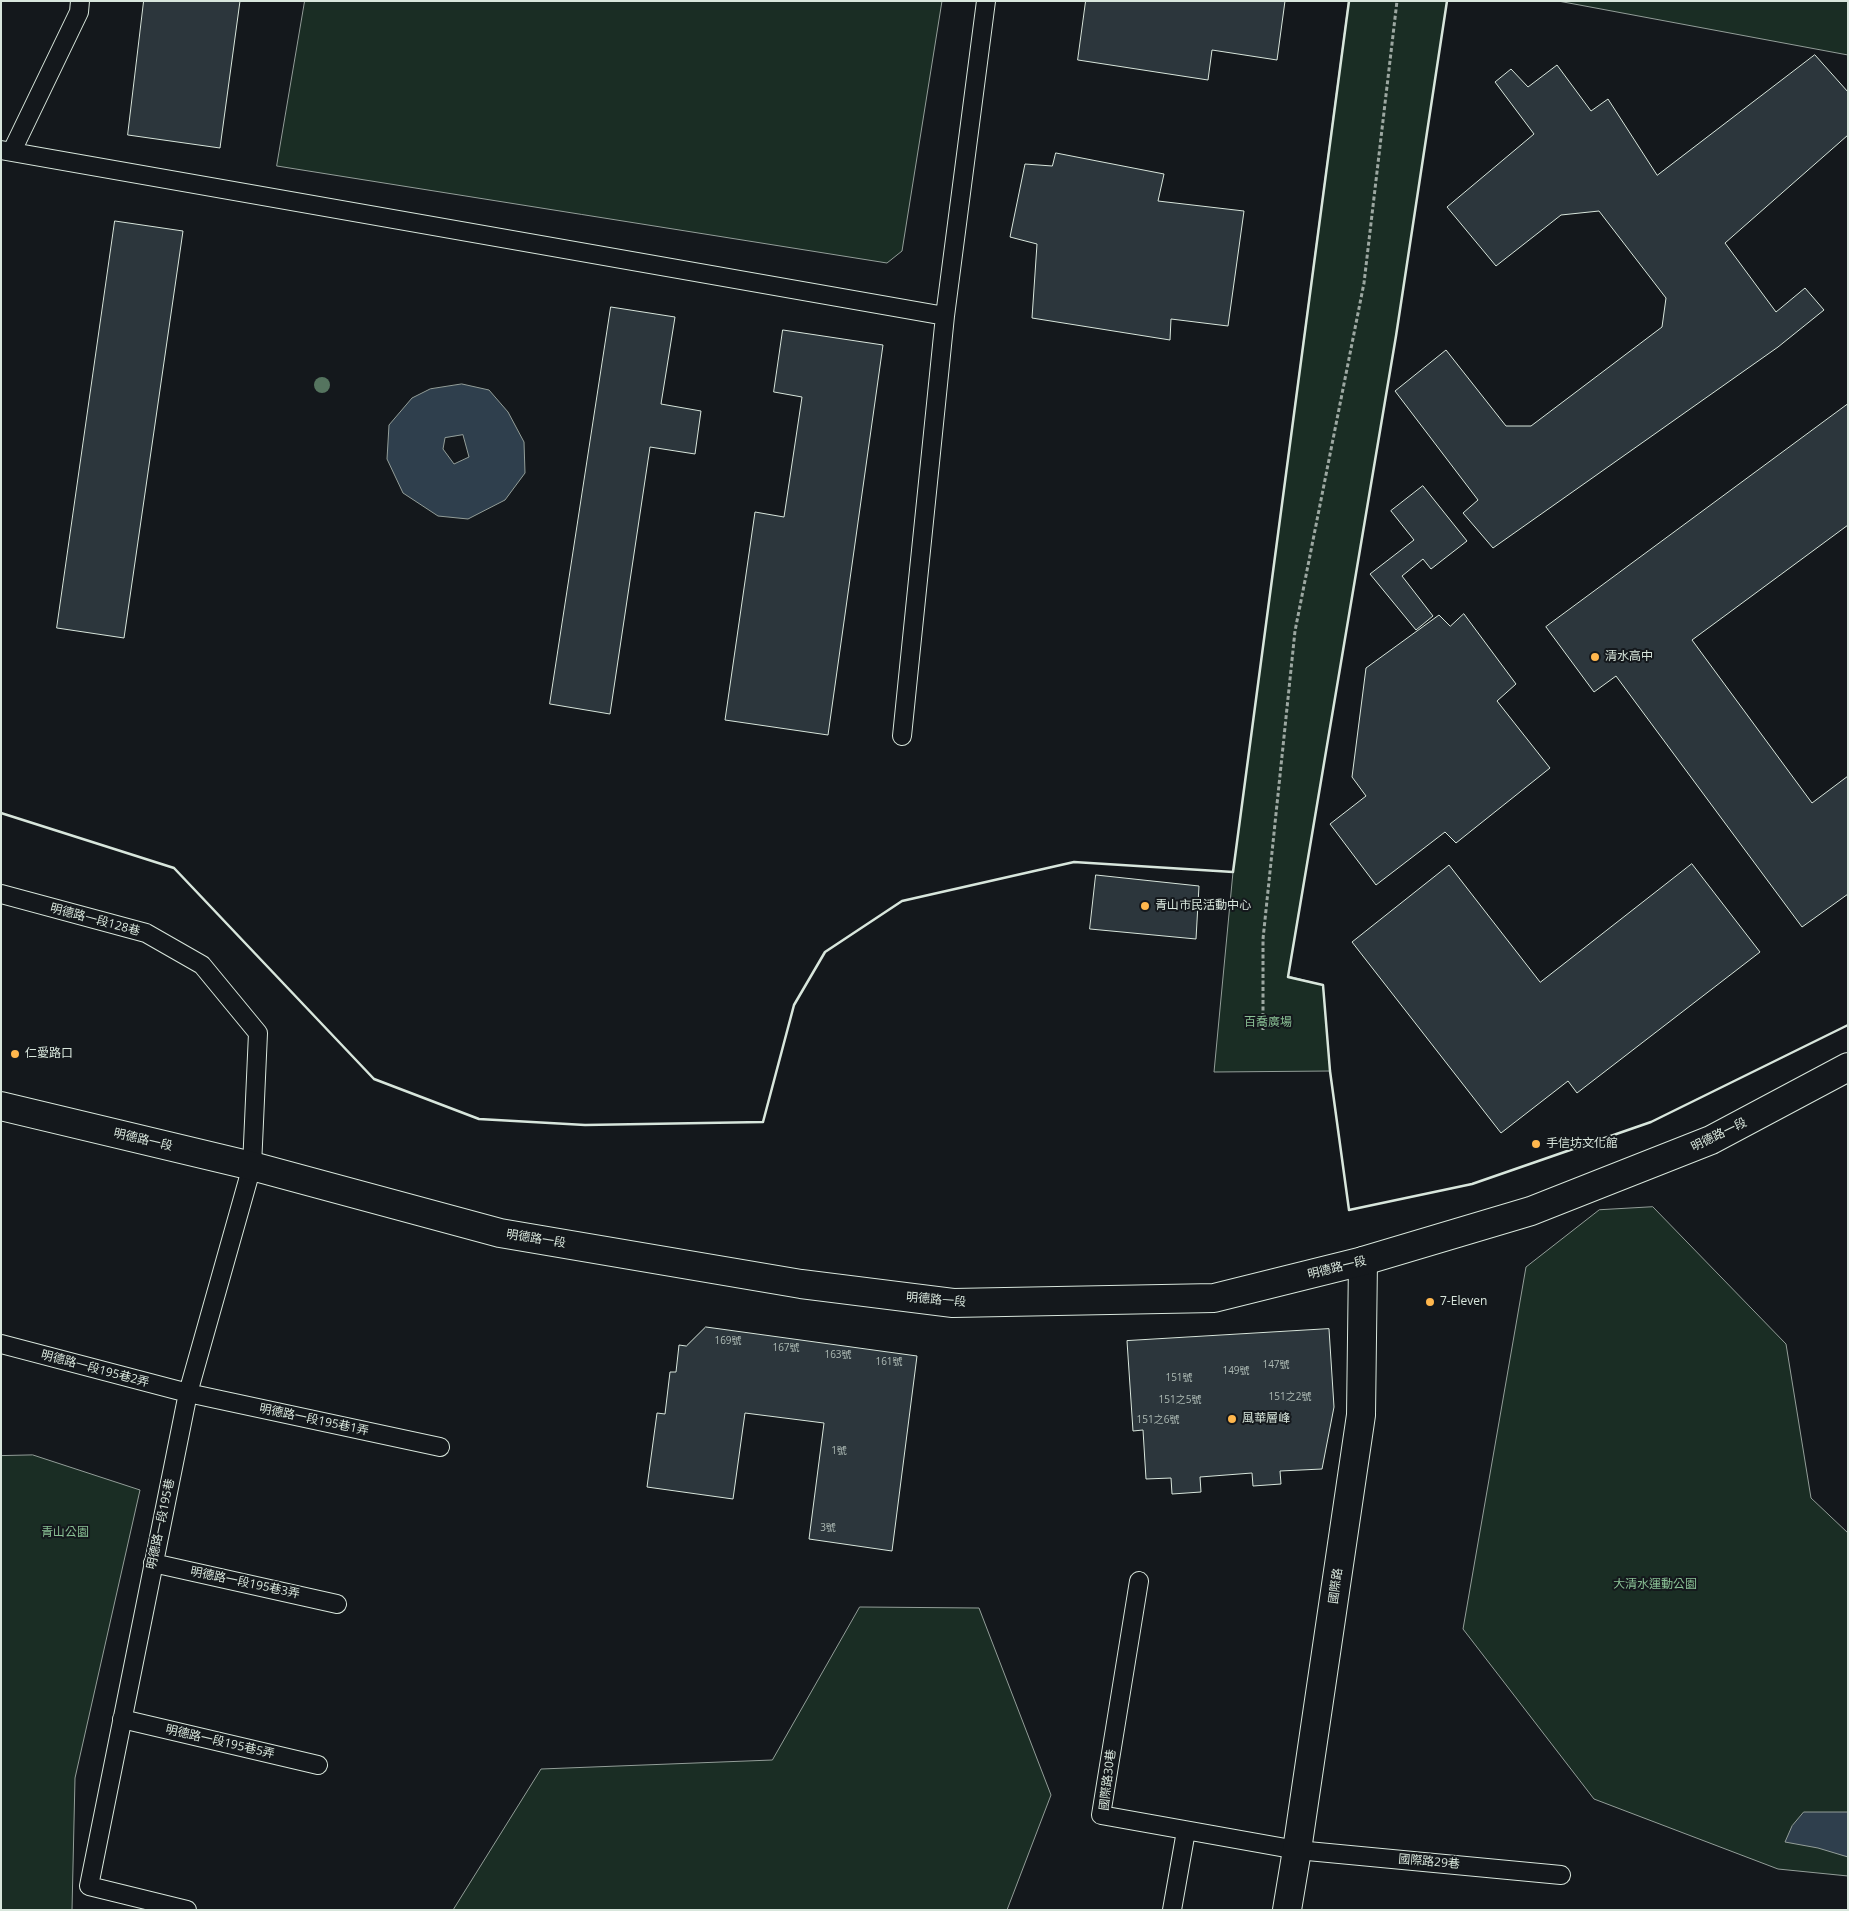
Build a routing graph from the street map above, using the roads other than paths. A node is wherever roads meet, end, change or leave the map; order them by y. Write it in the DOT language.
graph roads {
  1 [pos="80,1"];
  2 [pos="986,1"];
  3 [pos="6,151"];
  4 [pos="945,316"];
  5 [pos="902,736"];
  6 [pos="1,894"];
  7 [pos="1848,1067"];
  8 [pos="1,1106"];
  9 [pos="252,1166"];
  10 [pos="1364,1261"];
  11 [pos="1,1344"];
  12 [pos="188,1393"];
  13 [pos="440,1447"];
  14 [pos="153,1563"];
  15 [pos="1139,1580"];
  16 [pos="337,1604"];
  17 [pos="122,1719"];
  18 [pos="318,1764"];
  19 [pos="1186,1831"];
  20 [pos="1297,1850"];
  21 [pos="1562,1875"];
  22 [pos="187,1910"];
  23 [pos="1172,1910"];
  24 [pos="1287,1910"];
  1 -- 3 [label="lane"];
  2 -- 4 [label="lane"];
  3 -- 4 [label="lane"];
  4 -- 5 [label="lane"];
  6 -- 9 [label="lane, 明德路一段128巷"];
  7 -- 10 [label="street, 明德路一段"];
  8 -- 9 [label="street, 明德路一段"];
  9 -- 10 [label="street, 明德路一段"];
  9 -- 12 [label="lane, 明德路一段195巷"];
  10 -- 20 [label="street, 國際路"];
  11 -- 12 [label="lane, 明德路一段195巷2弄"];
  12 -- 13 [label="lane, 明德路一段195巷1弄"];
  12 -- 14 [label="lane, 明德路一段195巷"];
  14 -- 16 [label="lane, 明德路一段195巷3弄"];
  14 -- 17 [label="lane, 明德路一段195巷"];
  15 -- 19 [label="lane, 國際路30巷"];
  17 -- 18 [label="lane, 明德路一段195巷5弄"];
  17 -- 22 [label="lane, 明德路一段195巷"];
  19 -- 20 [label="lane, 國際路30巷"];
  19 -- 23 [label="lane"];
  20 -- 21 [label="lane, 國際路29巷"];
  20 -- 24 [label="street, 國際路"];
}
